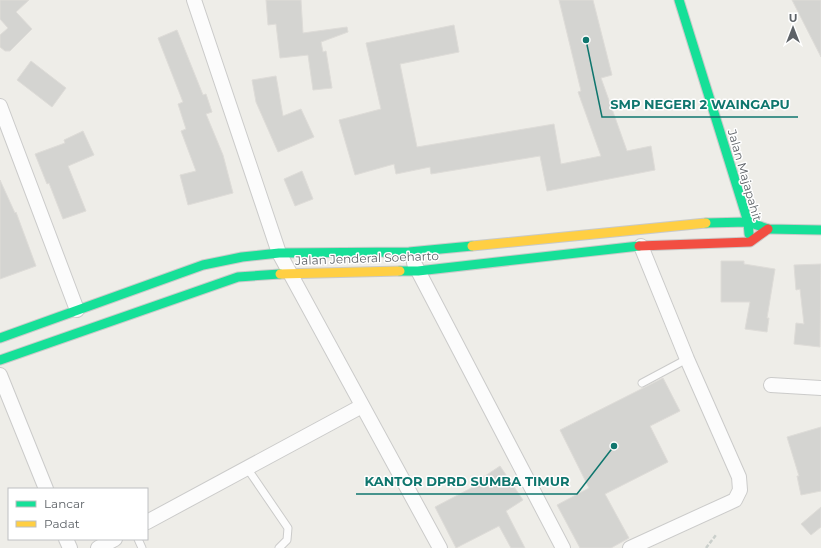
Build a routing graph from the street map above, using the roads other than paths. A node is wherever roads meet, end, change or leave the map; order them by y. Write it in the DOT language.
graph roads {
  1 [pos="194,0"];
  2 [pos="679,0"];
  3 [pos="0,106"];
  4 [pos="748,222"];
  5 [pos="768,230"];
  6 [pos="821,230"];
  7 [pos="750,242"];
  8 [pos="641,246"];
  9 [pos="409,252"];
  10 [pos="279,253"];
  11 [pos="418,271"];
  12 [pos="290,273"];
  13 [pos="77,310"];
  14 [pos="0,338"];
  15 [pos="687,359"];
  16 [pos="0,360"];
  17 [pos="0,375"];
  18 [pos="642,383"];
  19 [pos="771,385"];
  20 [pos="821,388"];
  21 [pos="362,406"];
  22 [pos="247,468"];
  23 [pos="46,488"];
  24 [pos="148,521"];
  25 [pos="113,540"];
  26 [pos="98,548"];
  27 [pos="279,548"];
  28 [pos="440,548"];
  29 [pos="563,548"];
  30 [pos="630,548"];
  1 -- 10 [label="street"];
  2 -- 4 [label="main road, Jalan Majapahit"];
  3 -- 13 [label="street"];
  4 -- 5 [label="main road, Jalan Jenderal Soeharto"];
  4 -- 7 [label="main road, Jalan Majapahit"];
  4 -- 9 [label="main road, Jalan Jenderal Soeharto"];
  5 -- 6 [label="main road, Jalan Jenderal Soeharto"];
  5 -- 7 [label="main road"];
  7 -- 8 [label="main road, Jalan Jenderal Soeharto"];
  8 -- 11 [label="main road, Jalan Jenderal Soeharto"];
  8 -- 15 [label="street"];
  9 -- 10 [label="main road, Jalan Jenderal Soeharto"];
  9 -- 11 [label="street"];
  10 -- 12 [label="street"];
  10 -- 13 [label="main road, Jalan Jenderal Soeharto"];
  11 -- 12 [label="main road, Jalan Jenderal Soeharto"];
  11 -- 29 [label="street"];
  12 -- 16 [label="main road, Jalan Jenderal Soeharto"];
  12 -- 21 [label="street"];
  13 -- 14 [label="main road, Jalan Jenderal Soeharto"];
  15 -- 18 [label="lane"];
  15 -- 30 [label="street"];
  17 -- 23 [label="street"];
  19 -- 20 [label="street"];
  21 -- 22 [label="street"];
  21 -- 28 [label="street"];
  22 -- 24 [label="street"];
  22 -- 27 [label="lane"];
  25 -- 26 [label="street"];
}
